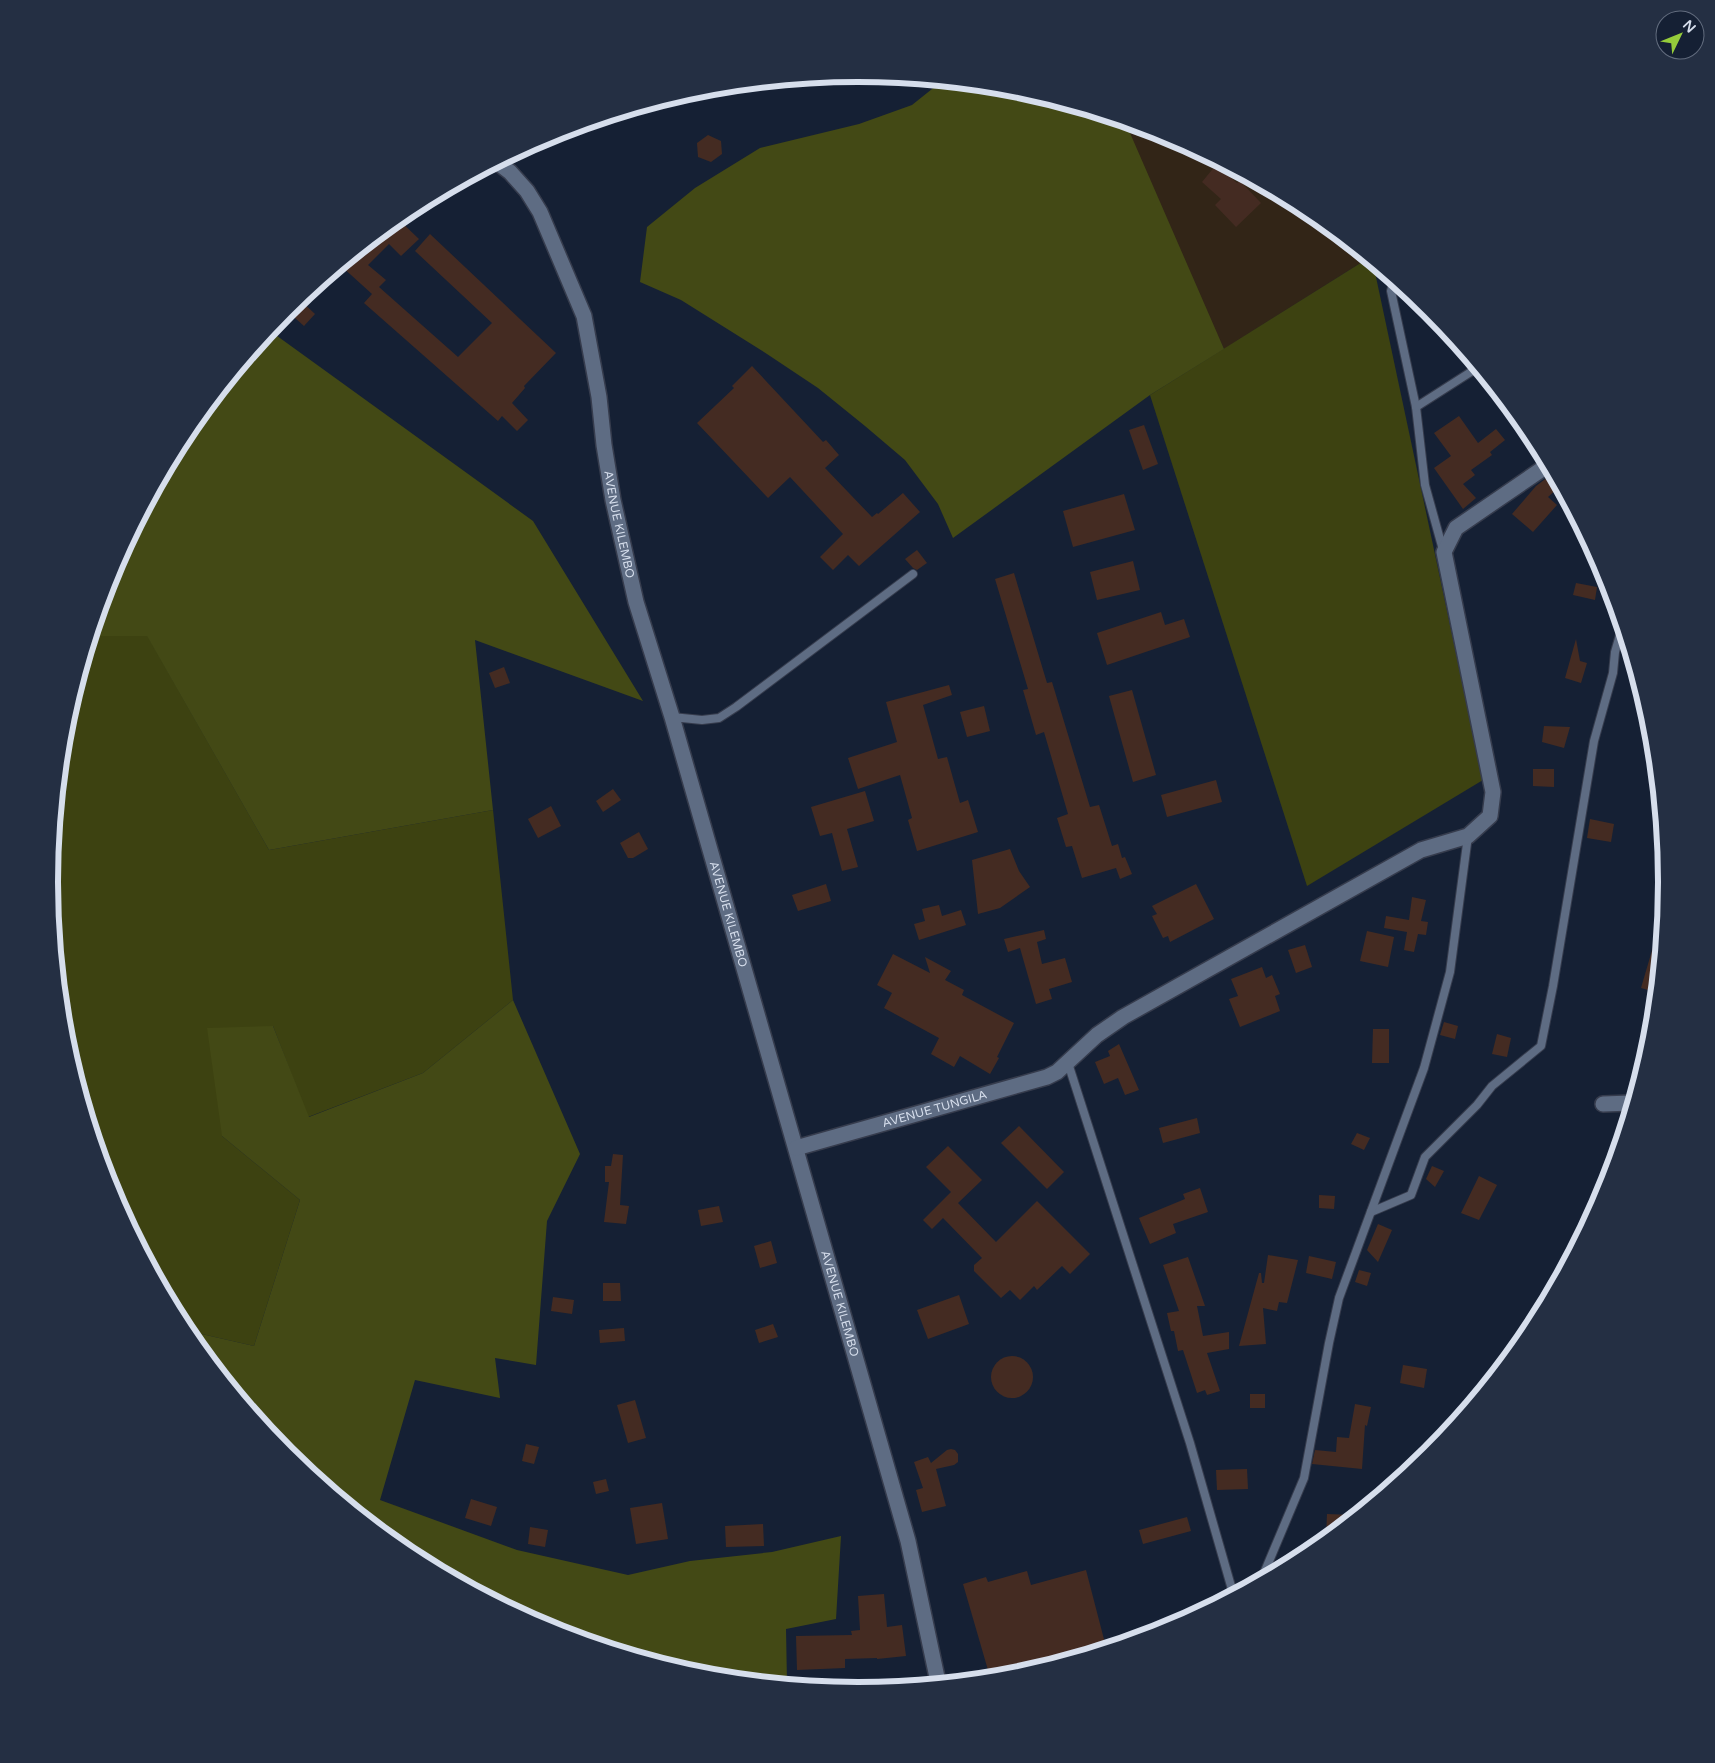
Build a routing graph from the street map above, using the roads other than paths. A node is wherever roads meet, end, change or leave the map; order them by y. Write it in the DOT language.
graph roads {
  1 [pos="501,165"];
  2 [pos="1392,287"];
  3 [pos="1473,371"];
  4 [pos="1416,407"];
  5 [pos="1542,469"];
  6 [pos="1444,552"];
  7 [pos="913,574"];
  8 [pos="1619,638"];
  9 [pos="672,717"];
  10 [pos="1468,836"];
  11 [pos="1068,1063"];
  12 [pos="1626,1103"];
  13 [pos="1603,1104"];
  14 [pos="796,1148"];
  15 [pos="1371,1212"];
  16 [pos="1266,1569"];
  17 [pos="1231,1588"];
  18 [pos="937,1677"];
  1 -- 9 [label="street, AVENUE KILEMBO"];
  2 -- 4 [label="lane"];
  3 -- 4 [label="lane"];
  4 -- 6 [label="lane"];
  5 -- 6 [label="street"];
  6 -- 10 [label="street"];
  7 -- 9 [label="lane"];
  8 -- 15 [label="lane"];
  9 -- 14 [label="street, AVENUE KILEMBO"];
  10 -- 11 [label="street, AVENUE TUNGILA"];
  10 -- 15 [label="lane"];
  11 -- 14 [label="street, AVENUE TUNGILA"];
  11 -- 17 [label="lane"];
  12 -- 13 [label="street"];
  14 -- 18 [label="street, AVENUE KILEMBO"];
  15 -- 16 [label="lane"];
}
